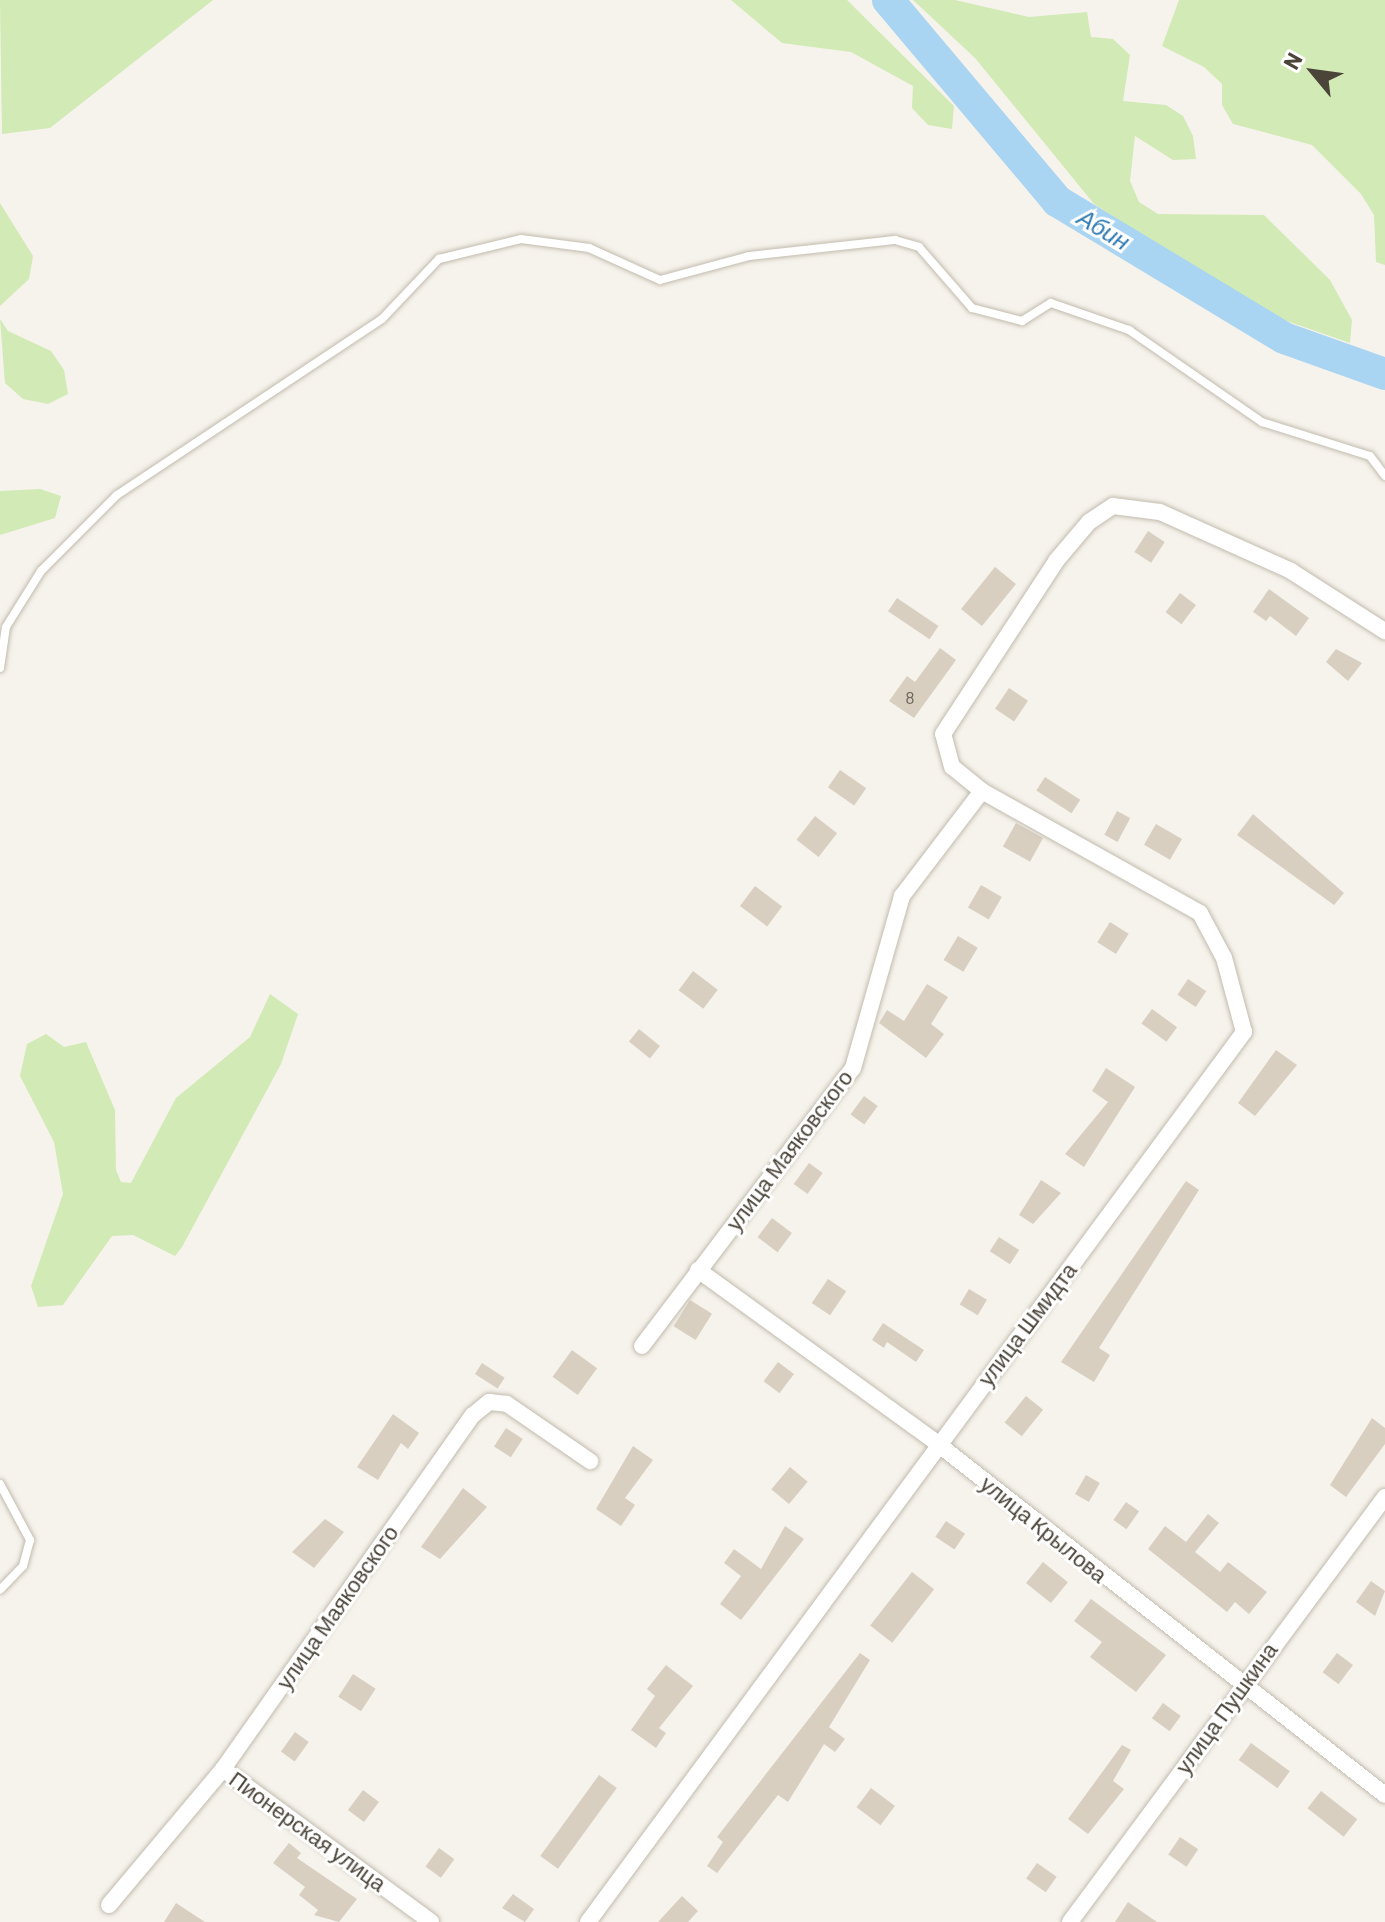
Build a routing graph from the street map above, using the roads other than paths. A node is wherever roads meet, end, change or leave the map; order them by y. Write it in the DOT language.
graph roads {
  1 [pos="1385,476"];
  2 [pos="1385,631"];
  3 [pos="0,668"];
  4 [pos="982,791"];
  5 [pos="698,1270"];
  6 [pos="642,1346"];
  7 [pos="938,1444"];
  8 [pos="590,1461"];
  9 [pos="0,1484"];
  10 [pos="1385,1497"];
  11 [pos="0,1590"];
  12 [pos="1241,1686"];
  13 [pos="223,1769"];
  14 [pos="1385,1795"];
  15 [pos="109,1905"];
  16 [pos="431,1922"];
  17 [pos="588,1922"];
  18 [pos="1070,1922"];
  1 -- 3 [label="lane"];
  2 -- 4 [label="street"];
  4 -- 5 [label="street, улица Маяковского"];
  4 -- 7 [label="street, улица Шмидта"];
  5 -- 6 [label="street, улица Маяковского"];
  5 -- 7 [label="street, улица Крылова"];
  7 -- 12 [label="street, улица Крылова"];
  7 -- 17 [label="street, улица Шмидта"];
  8 -- 13 [label="street, улица Маяковского"];
  9 -- 11 [label="lane"];
  10 -- 12 [label="street, улица Пушкина"];
  12 -- 14 [label="street, улица Крылова"];
  12 -- 18 [label="street, улица Пушкина"];
  13 -- 15 [label="street, улица Маяковского"];
  13 -- 16 [label="street, Пионерская улица"];
}
